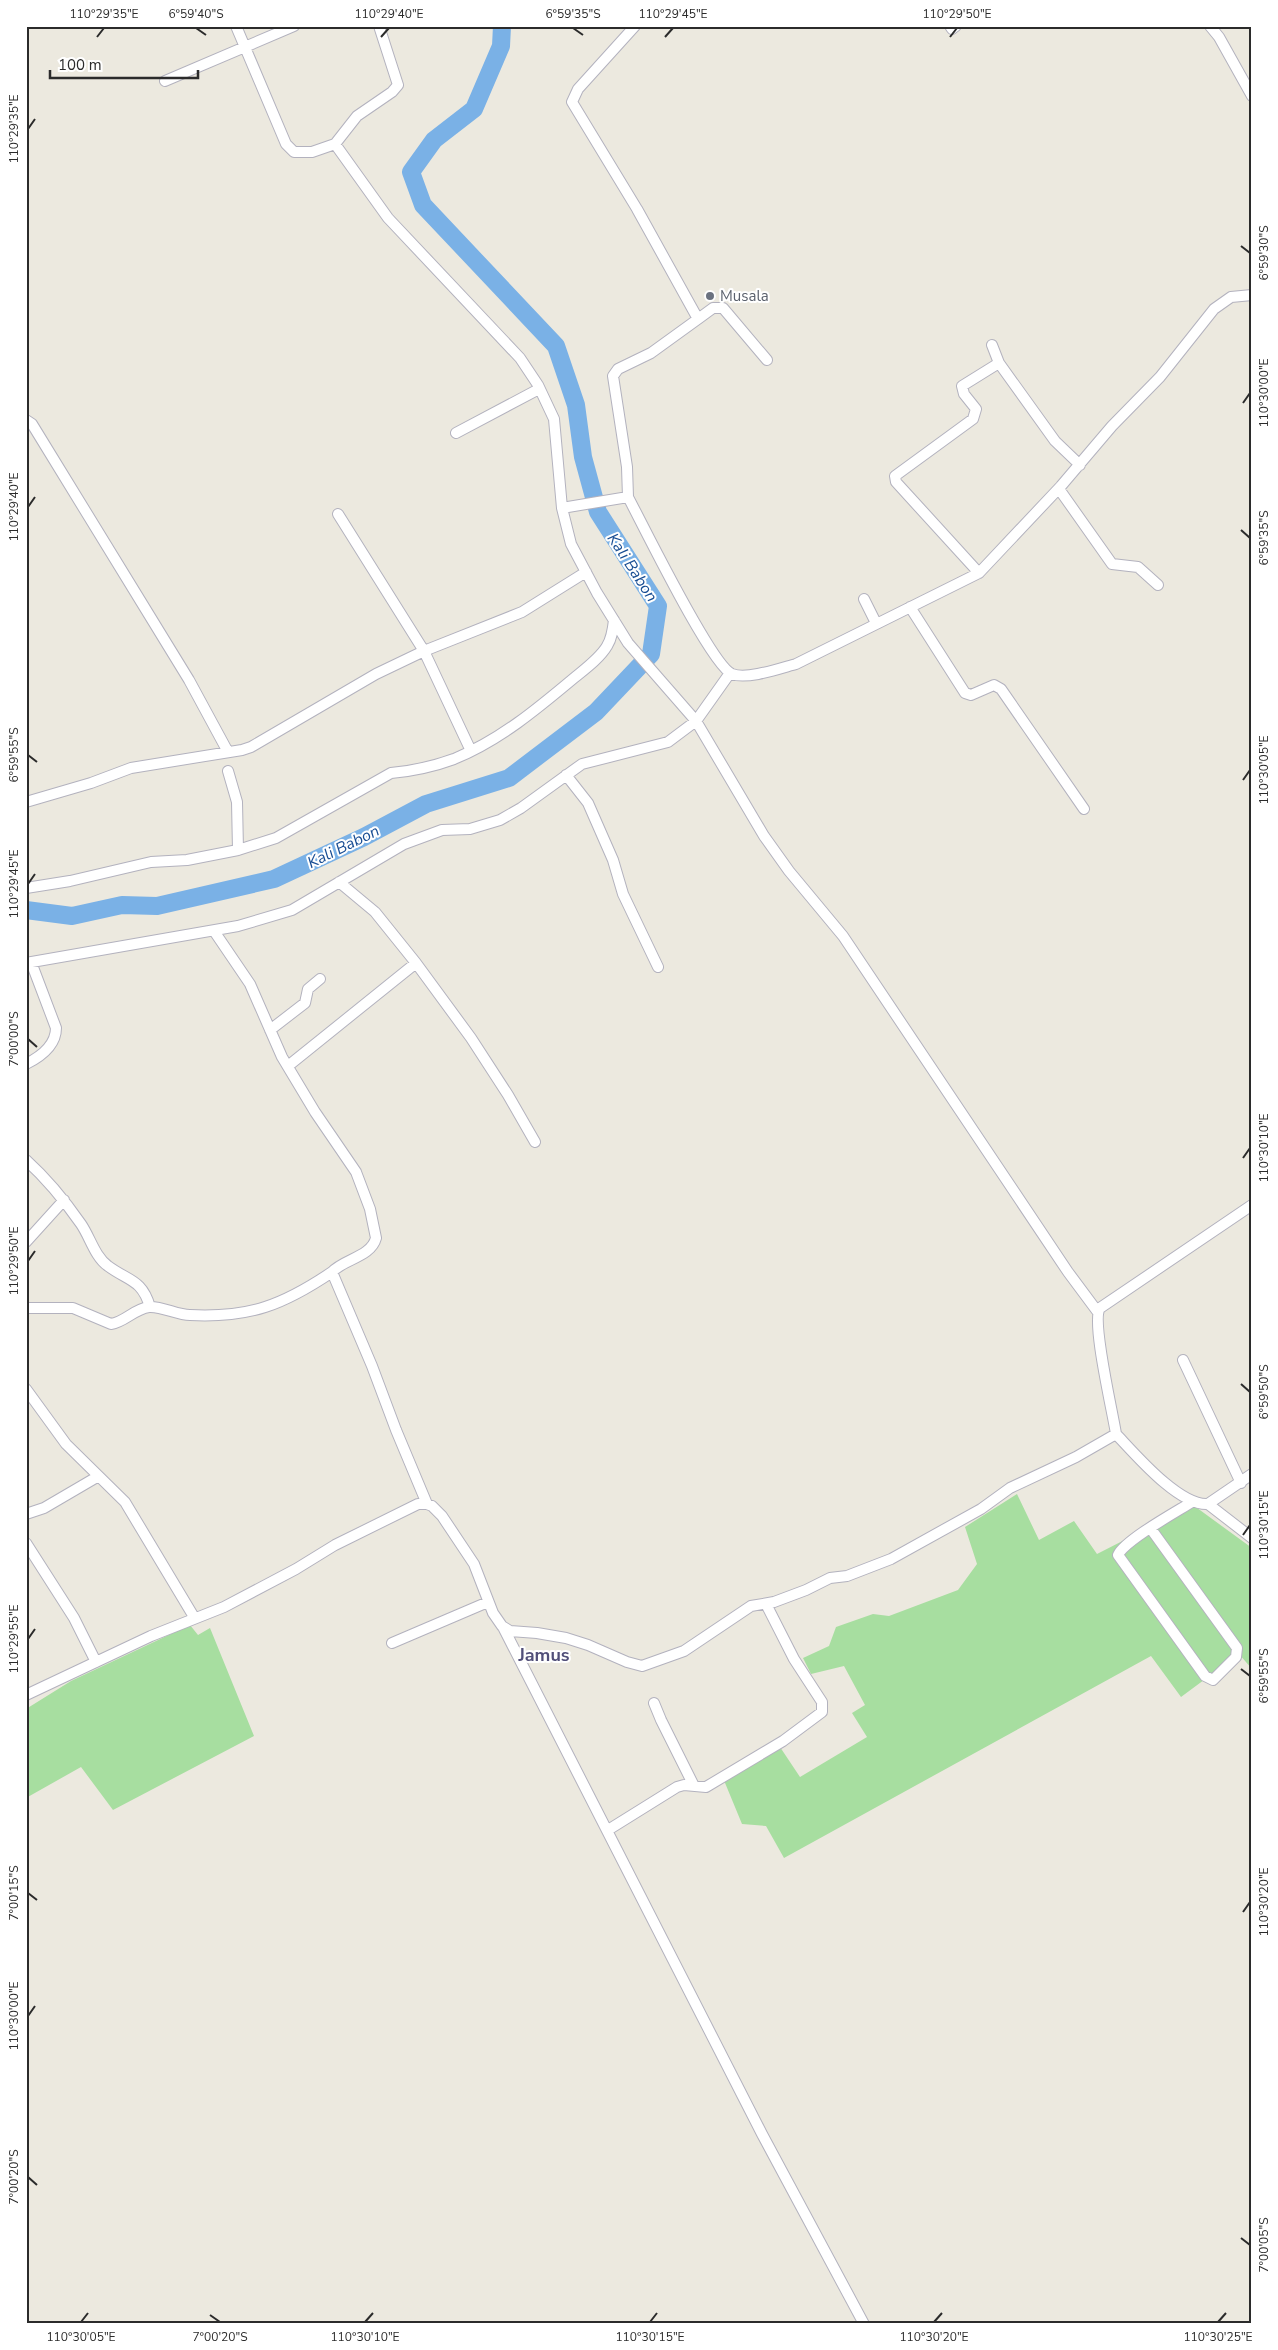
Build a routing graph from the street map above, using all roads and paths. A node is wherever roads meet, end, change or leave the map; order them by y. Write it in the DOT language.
graph roads {
  1 [pos="236,26"];
  2 [pos="294,26"];
  3 [pos="379,26"];
  4 [pos="635,26"];
  5 [pos="950,26"];
  6 [pos="956,26"];
  7 [pos="1210,26"];
  8 [pos="246,48"];
  9 [pos="165,81"];
  10 [pos="1251,93"];
  11 [pos="335,144"];
  12 [pos="1252,295"];
  13 [pos="698,319"];
  14 [pos="992,345"];
  15 [pos="767,360"];
  16 [pos="999,363"];
  17 [pos="540,389"];
  18 [pos="26,420"];
  19 [pos="456,433"];
  20 [pos="1080,465"];
  21 [pos="1059,489"];
  22 [pos="625,498"];
  23 [pos="567,507"];
  24 [pos="338,514"];
  25 [pos="586,572"];
  26 [pos="978,573"];
  27 [pos="1158,585"];
  28 [pos="864,599"];
  29 [pos="910,607"];
  30 [pos="614,620"];
  31 [pos="876,624"];
  32 [pos="424,651"];
  33 [pos="730,673"];
  34 [pos="696,721"];
  35 [pos="471,751"];
  36 [pos="228,752"];
  37 [pos="228,771"];
  38 [pos="566,776"];
  39 [pos="26,802"];
  40 [pos="1084,809"];
  41 [pos="238,850"];
  42 [pos="339,882"];
  43 [pos="26,888"];
  44 [pos="214,931"];
  45 [pos="29,962"];
  46 [pos="416,963"];
  47 [pos="658,967"];
  48 [pos="320,979"];
  49 [pos="270,1030"];
  50 [pos="26,1064"];
  51 [pos="288,1066"];
  52 [pos="535,1142"];
  53 [pos="26,1160"];
  54 [pos="64,1200"];
  55 [pos="1252,1205"];
  56 [pos="26,1242"];
  57 [pos="332,1272"];
  58 [pos="150,1307"];
  59 [pos="26,1308"];
  60 [pos="1098,1311"];
  61 [pos="1184,1360"];
  62 [pos="26,1389"];
  63 [pos="1116,1434"];
  64 [pos="1252,1474"];
  65 [pos="97,1476"];
  66 [pos="1241,1483"];
  67 [pos="1192,1502"];
  68 [pos="427,1504"];
  69 [pos="1208,1504"];
  70 [pos="26,1514"];
  71 [pos="1151,1529"];
  72 [pos="1252,1538"];
  73 [pos="26,1543"];
  74 [pos="488,1602"];
  75 [pos="766,1604"];
  76 [pos="194,1618"];
  77 [pos="502,1626"];
  78 [pos="392,1643"];
  79 [pos="96,1662"];
  80 [pos="26,1695"];
  81 [pos="654,1703"];
  82 [pos="694,1786"];
  83 [pos="608,1830"];
  84 [pos="864,2324"];
  1 -- 8 [label="street"];
  2 -- 8 [label="street"];
  3 -- 11 [label="street"];
  4 -- 13 [label="street"];
  5 -- 6 [label="street"];
  7 -- 10 [label="street"];
  8 -- 9 [label="street"];
  8 -- 11 [label="street"];
  11 -- 17 [label="street"];
  12 -- 20 [label="street"];
  13 -- 15 [label="street"];
  13 -- 22 [label="street"];
  14 -- 16 [label="street"];
  16 -- 20 [label="street"];
  16 -- 26 [label="street"];
  17 -- 19 [label="street"];
  17 -- 23 [label="street"];
  18 -- 36 [label="street"];
  20 -- 21 [label="street"];
  21 -- 26 [label="street"];
  21 -- 27 [label="street"];
  22 -- 23 [label="street"];
  22 -- 33 [label="street"];
  23 -- 25 [label="street"];
  24 -- 32 [label="street"];
  25 -- 30 [label="street"];
  25 -- 32 [label="street"];
  26 -- 29 [label="street"];
  28 -- 31 [label="street"];
  29 -- 31 [label="street"];
  29 -- 40 [label="street"];
  30 -- 34 [label="street"];
  30 -- 35 [label="street"];
  31 -- 33 [label="street"];
  32 -- 35 [label="street"];
  32 -- 36 [label="street"];
  33 -- 34 [label="street"];
  34 -- 38 [label="street"];
  34 -- 60 [label="street"];
  35 -- 41 [label="street"];
  36 -- 39 [label="street"];
  37 -- 41 [label="street"];
  38 -- 42 [label="street"];
  38 -- 47 [label="street"];
  41 -- 43 [label="street"];
  42 -- 44 [label="street"];
  42 -- 46 [label="street"];
  44 -- 45 [label="street"];
  44 -- 49 [label="street"];
  45 -- 50 [label="street"];
  46 -- 51 [label="street"];
  46 -- 52 [label="street"];
  48 -- 49 [label="street"];
  49 -- 51 [label="street"];
  51 -- 57 [label="street"];
  53 -- 54 [label="street"];
  54 -- 56 [label="street"];
  54 -- 58 [label="street"];
  55 -- 60 [label="street"];
  57 -- 58 [label="street"];
  57 -- 68 [label="street"];
  58 -- 59 [label="street"];
  60 -- 63 [label="street"];
  61 -- 66 [label="street"];
  62 -- 65 [label="street"];
  63 -- 67 [label="street"];
  63 -- 75 [label="street"];
  64 -- 66 [label="street"];
  65 -- 70 [label="street"];
  65 -- 76 [label="street"];
  66 -- 69 [label="street"];
  67 -- 69 [label="street"];
  67 -- 71 [label="street"];
  68 -- 74 [label="street"];
  68 -- 76 [label="street"];
  69 -- 72 [label="street"];
  71 -- 71 [label="street"];
  73 -- 79 [label="street"];
  74 -- 77 [label="street"];
  74 -- 78 [label="street"];
  75 -- 77 [label="street"];
  75 -- 82 [label="street"];
  76 -- 79 [label="street"];
  77 -- 83 [label="street"];
  79 -- 80 [label="street"];
  81 -- 82 [label="street"];
  82 -- 83 [label="street"];
  83 -- 84 [label="street"];
}
